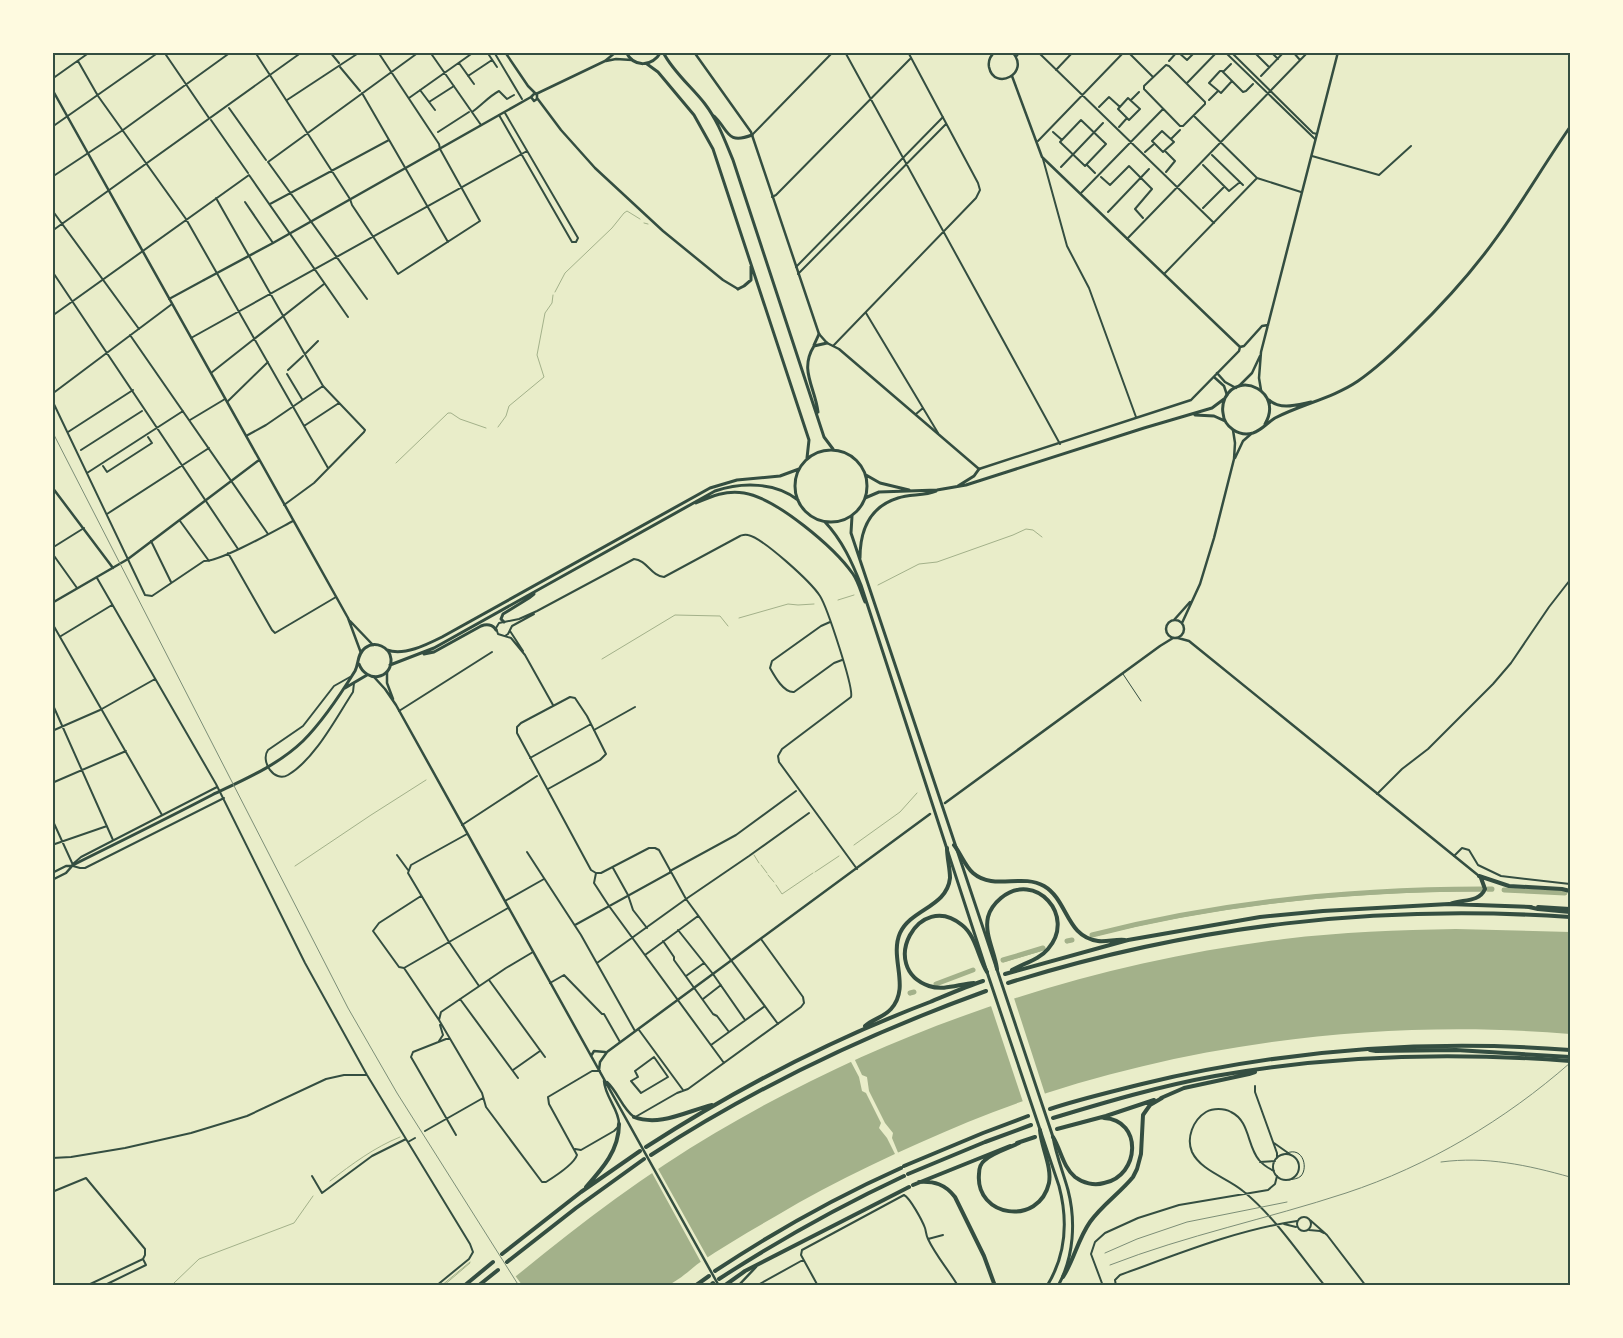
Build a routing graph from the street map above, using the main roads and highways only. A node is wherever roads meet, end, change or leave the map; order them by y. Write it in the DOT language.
graph roads {
  1 [pos="626,52"];
  2 [pos="662,52"];
  3 [pos="647,64"];
  4 [pos="712,114"];
  5 [pos="1570,127"];
  6 [pos="752,135"];
  7 [pos="751,262"];
  8 [pos="738,289"];
  9 [pos="819,334"];
  10 [pos="827,343"];
  11 [pos="814,346"];
  12 [pos="1225,399"];
  13 [pos="1268,400"];
  14 [pos="1321,400"];
  15 [pos="1187,415"];
  16 [pos="819,420"];
  17 [pos="1225,421"];
  18 [pos="1265,424"];
  19 [pos="833,449"];
  20 [pos="807,458"];
  21 [pos="799,468"];
  22 [pos="979,469"];
  23 [pos="866,475"];
  24 [pos="956,487"];
  25 [pos="912,490"];
  26 [pos="938,490"];
  27 [pos="865,498"];
  28 [pos="798,500"];
  29 [pos="691,504"];
  30 [pos="852,516"];
  31 [pos="825,522"];
  32 [pos="860,561"];
  33 [pos="538,590"];
  34 [pos="504,622"];
  35 [pos="496,630"];
  36 [pos="387,650"];
  37 [pos="883,654"];
  38 [pos="416,656"];
  39 [pos="358,664"];
  40 [pos="390,666"];
  41 [pos="367,675"];
  42 [pos="342,689"];
  43 [pos="954,845"];
  44 [pos="948,848"];
  45 [pos="73,866"];
  46 [pos="1570,891"];
  47 [pos="1449,904"];
  48 [pos="1570,911"];
  49 [pos="1570,917"];
  50 [pos="1128,940"];
  51 [pos="994,959"];
  52 [pos="983,963"];
  53 [pos="997,969"];
  54 [pos="987,972"];
  55 [pos="983,981"];
  56 [pos="977,983"];
  57 [pos="1008,983"];
  58 [pos="986,990"];
  59 [pos="861,1030"];
  60 [pos="1367,1049"];
  61 [pos="1570,1050"];
  62 [pos="1570,1059"];
  63 [pos="1257,1071"];
  64 [pos="1162,1098"];
  65 [pos="717,1103"];
  66 [pos="1050,1110"];
  67 [pos="1028,1116"];
  68 [pos="634,1117"];
  69 [pos="1053,1118"];
  70 [pos="1099,1118"];
  71 [pos="619,1124"];
  72 [pos="1031,1125"];
  73 [pos="1056,1129"];
  74 [pos="1040,1130"];
  75 [pos="1035,1136"];
  76 [pos="1053,1138"];
  77 [pos="1042,1141"];
  78 [pos="1019,1143"];
  79 [pos="646,1147"];
  80 [pos="640,1152"];
  81 [pos="651,1155"];
  82 [pos="644,1159"];
  83 [pos="919,1182"];
  84 [pos="581,1192"];
  85 [pos="502,1254"];
  86 [pos="493,1262"];
  87 [pos="507,1262"];
  88 [pos="498,1270"];
  89 [pos="715,1271"];
  90 [pos="709,1276"];
  91 [pos="1063,1277"];
  92 [pos="719,1279"];
  93 [pos="464,1286"];
  94 [pos="478,1286"];
  95 [pos="695,1286"];
  96 [pos="724,1286"];
  97 [pos="995,1286"];
  98 [pos="1047,1286"];
  99 [pos="1058,1286"];
  1 -- 3 [label="main road"];
  2 -- 3 [label="main road"];
  2 -- 4 [label="main road"];
  3 -- 7 [label="main road"];
  4 -- 6 [label="main road"];
  4 -- 16 [label="main road"];
  5 -- 14 [label="main road"];
  7 -- 8 [label="main road"];
  7 -- 20 [label="main road"];
  9 -- 11 [label="main road"];
  10 -- 11 [label="main road"];
  11 -- 16 [label="main road"];
  12 -- 13 [label="main road"];
  12 -- 15 [label="main road"];
  12 -- 17 [label="main road"];
  13 -- 14 [label="main road"];
  13 -- 18 [label="main road"];
  14 -- 18 [label="main road"];
  15 -- 17 [label="main road"];
  15 -- 24 [label="main road"];
  16 -- 19 [label="main road"];
  17 -- 18 [label="main road"];
  19 -- 20 [label="main road"];
  19 -- 23 [label="main road"];
  20 -- 21 [label="main road"];
  21 -- 28 [label="main road"];
  21 -- 36 [label="main road"];
  22 -- 24 [label="main road"];
  23 -- 25 [label="main road"];
  23 -- 27 [label="main road"];
  24 -- 26 [label="main road"];
  25 -- 26 [label="main road"];
  25 -- 27 [label="main road"];
  26 -- 32 [label="main road"];
  27 -- 30 [label="main road"];
  28 -- 29 [label="main road"];
  28 -- 31 [label="main road"];
  29 -- 33 [label="main road"];
  29 -- 37 [label="main road"];
  30 -- 31 [label="main road"];
  30 -- 32 [label="main road"];
  31 -- 37 [label="main road"];
  32 -- 43 [label="main road"];
  33 -- 34 [label="main road"];
  33 -- 38 [label="main road"];
  35 -- 38 [label="main road"];
  36 -- 39 [label="main road"];
  36 -- 40 [label="main road"];
  37 -- 44 [label="main road"];
  38 -- 40 [label="main road"];
  39 -- 41 [label="main road"];
  39 -- 42 [label="main road"];
  40 -- 41 [label="main road"];
  41 -- 42 [label="main road"];
  42 -- 45 [label="main road"];
  43 -- 50 [label="highway"];
  43 -- 51 [label="main road"];
  44 -- 52 [label="main road"];
  44 -- 59 [label="highway"];
  46 -- 47 [label="highway"];
  47 -- 48 [label="highway"];
  47 -- 50 [label="highway"];
  49 -- 57 [label="highway"];
  50 -- 51 [label="highway"];
  51 -- 53 [label="highway"];
  52 -- 54 [label="highway"];
  52 -- 56 [label="highway"];
  53 -- 76 [label="main road"];
  54 -- 74 [label="main road"];
  55 -- 56 [label="highway"];
  56 -- 59 [label="highway"];
  58 -- 81 [label="highway"];
  59 -- 65 [label="highway"];
  60 -- 61 [label="highway"];
  60 -- 62 [label="highway"];
  60 -- 66 [label="highway"];
  62 -- 63 [label="highway"];
  63 -- 64 [label="highway"];
  63 -- 69 [label="highway"];
  64 -- 70 [label="highway"];
  64 -- 91 [label="highway"];
  65 -- 68 [label="highway"];
  65 -- 79 [label="highway"];
  67 -- 89 [label="highway"];
  70 -- 73 [label="highway"];
  70 -- 76 [label="highway"];
  71 -- 84 [label="highway"];
  72 -- 92 [label="highway"];
  74 -- 77 [label="highway"];
  75 -- 78 [label="highway"];
  76 -- 91 [label="main road"];
  77 -- 78 [label="highway"];
  77 -- 98 [label="main road"];
  78 -- 83 [label="highway"];
  80 -- 84 [label="highway"];
  82 -- 87 [label="highway"];
  83 -- 96 [label="highway"];
  83 -- 97 [label="highway"];
  84 -- 85 [label="highway"];
  86 -- 93 [label="highway"];
  88 -- 94 [label="highway"];
  90 -- 95 [label="highway"];
  91 -- 99 [label="main road"];
}
